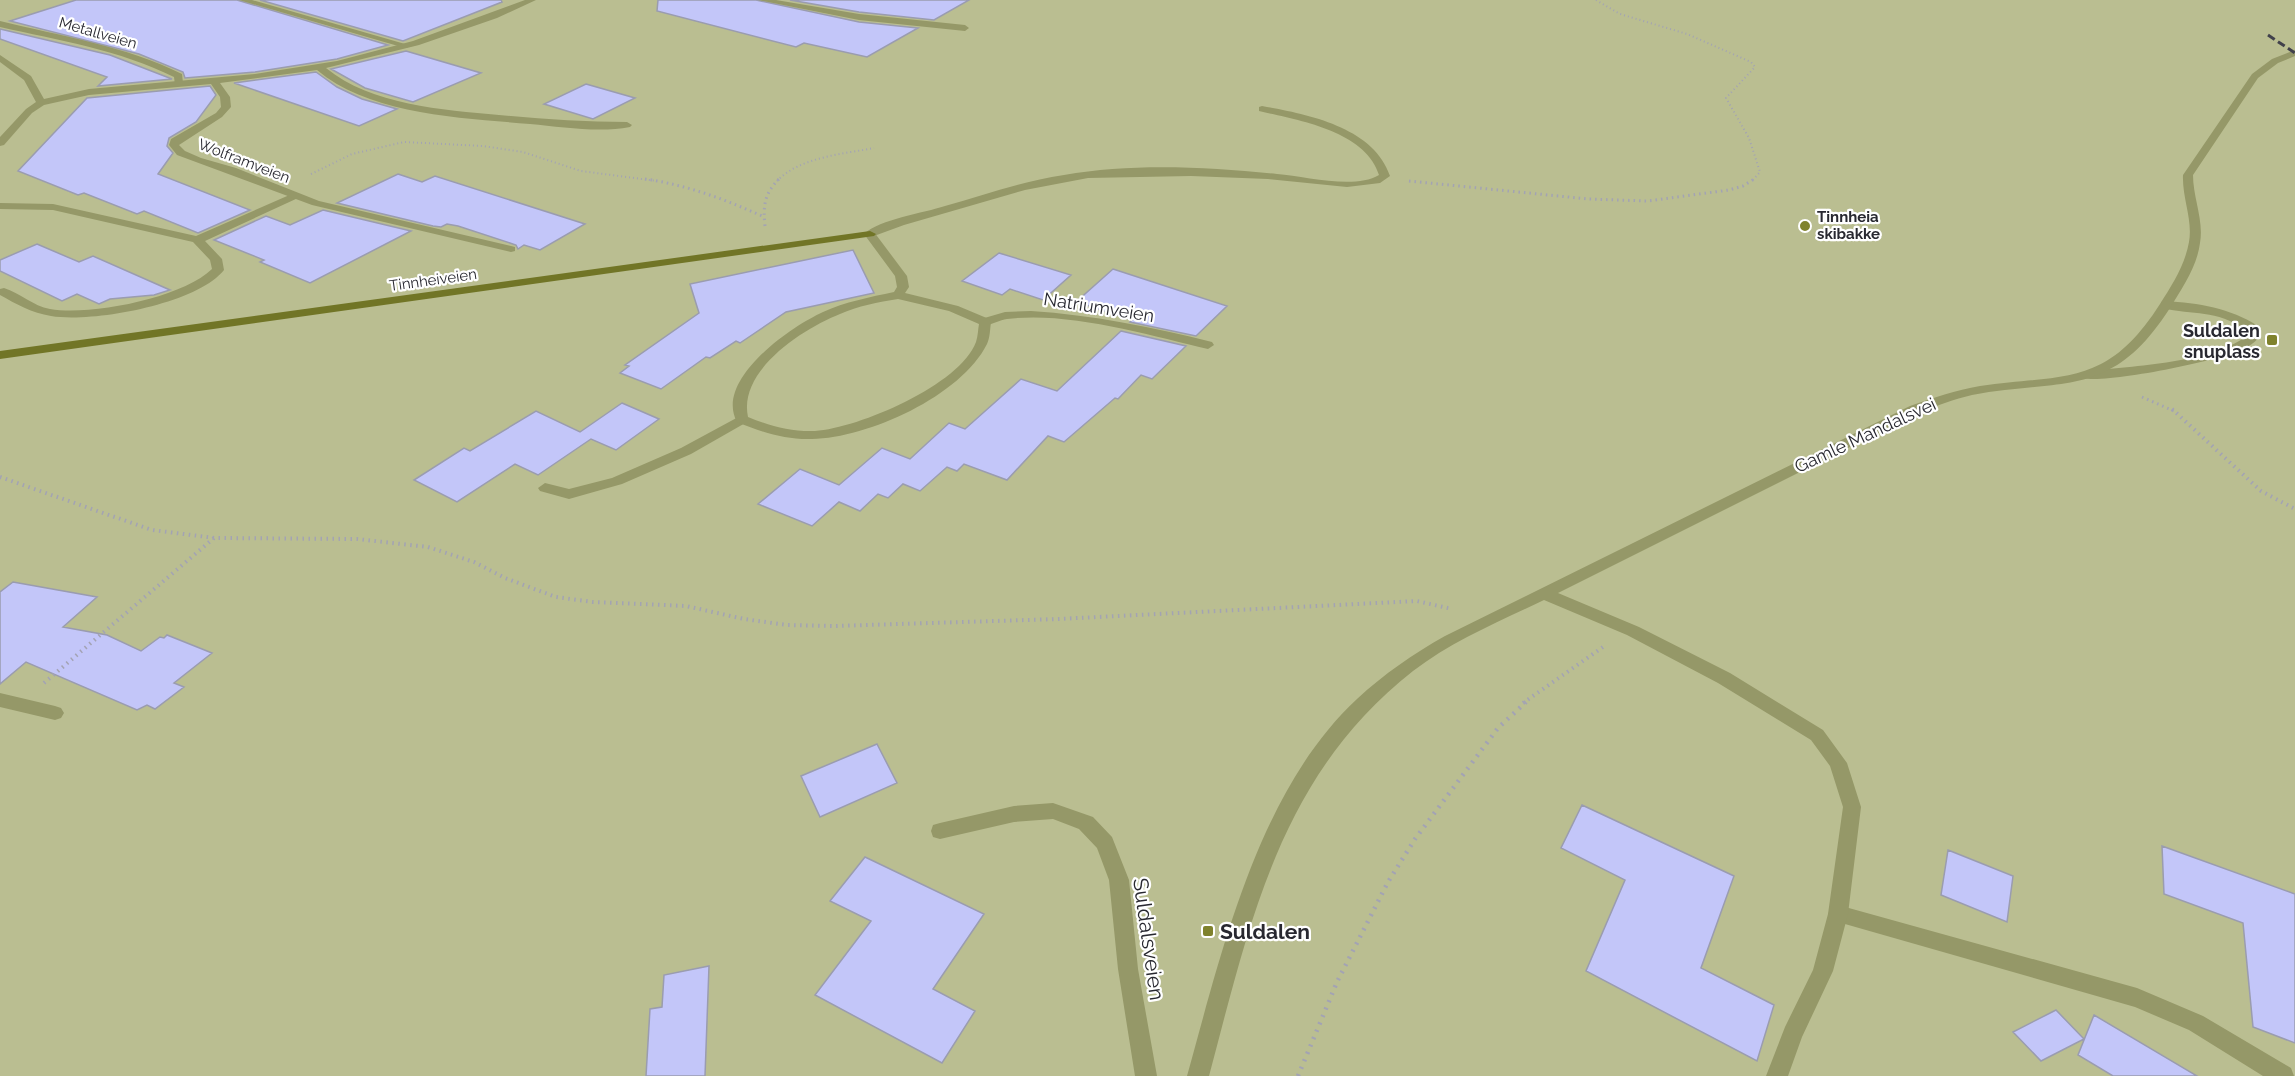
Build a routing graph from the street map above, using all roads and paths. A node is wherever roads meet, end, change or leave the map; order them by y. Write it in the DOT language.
graph roads {
  1 [pos="243,0"];
  2 [pos="532,0"];
  3 [pos="762,0"];
  4 [pos="1596,0"];
  5 [pos="0,24"];
  6 [pos="965,28"];
  7 [pos="408,46"];
  8 [pos="2295,53"];
  9 [pos="0,58"];
  10 [pos="320,68"];
  11 [pos="214,81"];
  12 [pos="177,83"];
  13 [pos="41,103"];
  14 [pos="1262,109"];
  15 [pos="627,125"];
  16 [pos="0,142"];
  17 [pos="873,148"];
  18 [pos="1381,179"];
  19 [pos="279,190"];
  20 [pos="294,196"];
  21 [pos="0,206"];
  22 [pos="762,216"];
  23 [pos="870,234"];
  24 [pos="197,240"];
  25 [pos="773,246"];
  26 [pos="511,249"];
  27 [pos="4,292"];
  28 [pos="898,295"];
  29 [pos="2165,305"];
  30 [pos="985,322"];
  31 [pos="1208,345"];
  32 [pos="0,355"];
  33 [pos="2088,375"];
  34 [pos="2140,396"];
  35 [pos="742,419"];
  36 [pos="0,477"];
  37 [pos="545,488"];
  38 [pos="2295,509"];
  39 [pos="215,538"];
  40 [pos="1546,594"];
  41 [pos="1493,618"];
  42 [pos="1633,631"];
  43 [pos="0,700"];
  44 [pos="19,703"];
  45 [pos="55,713"];
  46 [pos="940,831"];
  47 [pos="1838,914"];
  48 [pos="1146,1076"];
  49 [pos="1198,1076"];
  50 [pos="1298,1076"];
  51 [pos="1777,1076"];
  52 [pos="2283,1076"];
  1 -- 7 [label="street"];
  2 -- 7 [label="street"];
  3 -- 6 [label="street"];
  4 -- 18 [label="path"];
  5 -- 12 [label="street, Metallveien"];
  7 -- 10 [label="street"];
  8 -- 29 [label="street, Gamle Mandalsvei"];
  9 -- 13 [label="street"];
  10 -- 11 [label="street"];
  10 -- 15 [label="street"];
  11 -- 12 [label="street"];
  11 -- 19 [label="street, Wolframveien"];
  12 -- 13 [label="street"];
  13 -- 16 [label="street"];
  14 -- 18 [label="street"];
  17 -- 22 [label="path"];
  18 -- 23 [label="street"];
  19 -- 20 [label="street, Wolframveien"];
  19 -- 22 [label="path"];
  20 -- 24 [label="street, Wolframveien"];
  20 -- 26 [label="street, Wolframveien"];
  21 -- 24 [label="street"];
  22 -- 25 [label="path"];
  23 -- 25 [label="street, Tinnheiveien"];
  23 -- 28 [label="street"];
  24 -- 27 [label="street"];
  25 -- 32 [label="street, Tinnheiveien"];
  28 -- 30 [label="street"];
  28 -- 35 [label="street"];
  29 -- 33 [label="street, Gamle Mandalsvei"];
  29 -- 33 [label="street"];
  30 -- 31 [label="street, Natriumveien"];
  30 -- 35 [label="street"];
  33 -- 40 [label="street, Gamle Mandalsvei"];
  34 -- 38 [label="path"];
  35 -- 37 [label="street"];
  36 -- 39 [label="path"];
  39 -- 41 [label="path"];
  39 -- 44 [label="path"];
  40 -- 41 [label="street, Gamle Mandalsvei"];
  40 -- 42 [label="street"];
  41 -- 49 [label="street, Gamle Mandalsvei"];
  42 -- 47 [label="street"];
  42 -- 50 [label="path"];
  43 -- 44 [label="street"];
  44 -- 45 [label="street"];
  46 -- 48 [label="street, Suldalsveien"];
  47 -- 51 [label="street"];
  47 -- 52 [label="street"];
}
